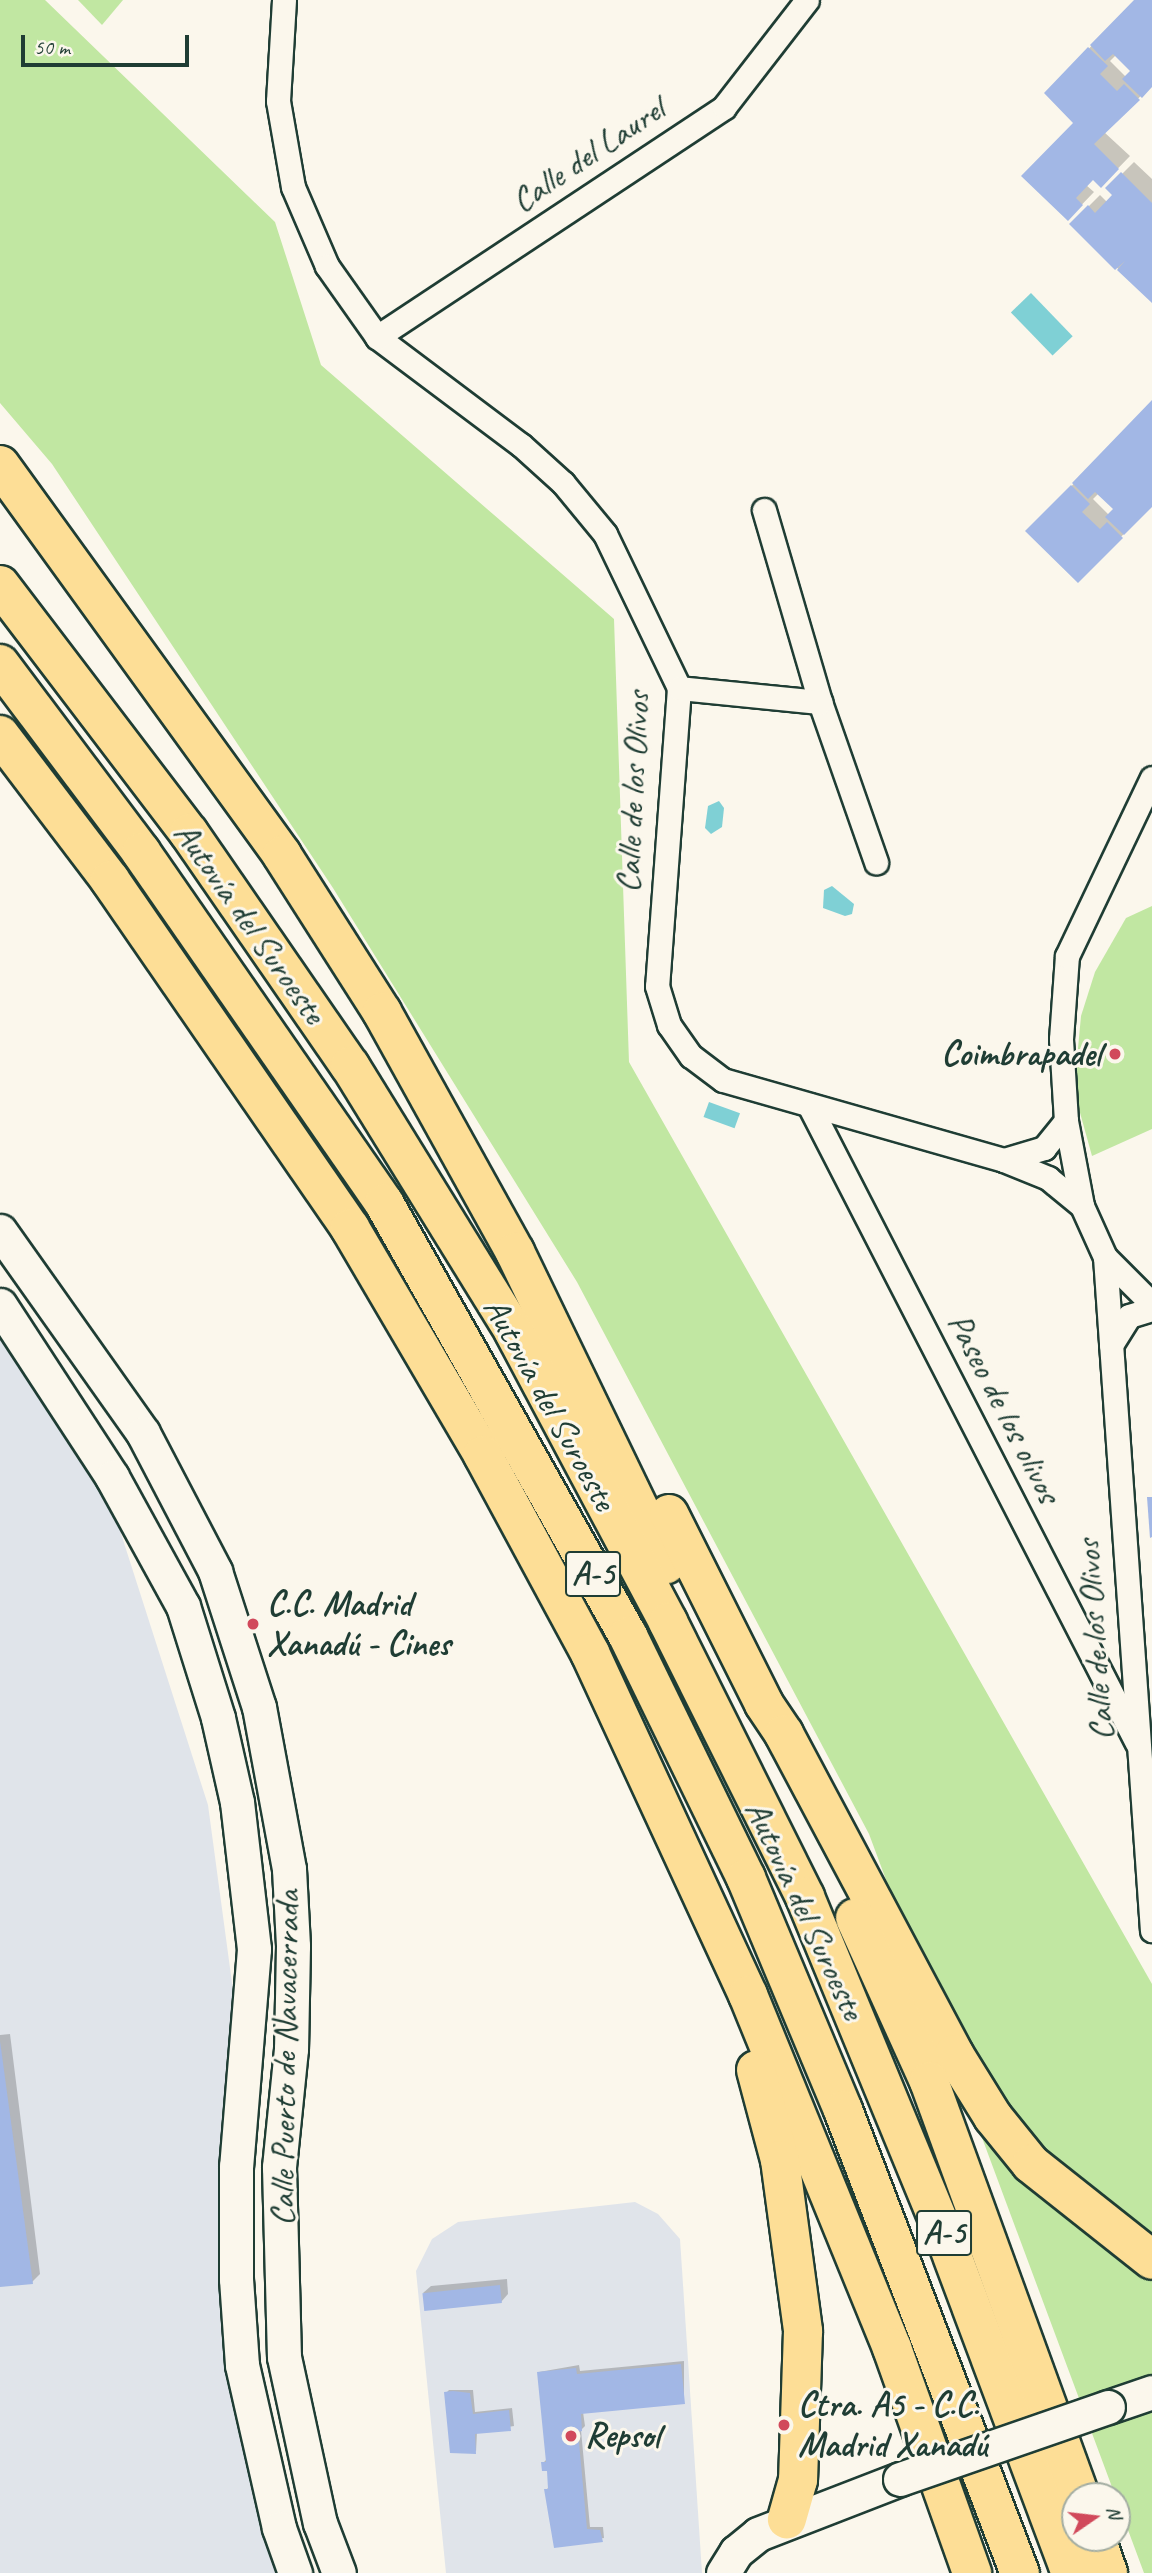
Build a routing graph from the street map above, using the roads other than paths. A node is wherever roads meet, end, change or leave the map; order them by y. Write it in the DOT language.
graph roads {
  1 [pos="284,0"];
  2 [pos="807,0"];
  3 [pos="377,337"];
  4 [pos="0,465"];
  5 [pos="764,510"];
  6 [pos="0,585"];
  7 [pos="0,664"];
  8 [pos="679,688"];
  9 [pos="820,702"];
  10 [pos="0,735"];
  11 [pos="1152,778"];
  12 [pos="876,862"];
  13 [pos="382,1012"];
  14 [pos="809,1105"];
  15 [pos="1066,1121"];
  16 [pos="1004,1160"];
  17 [pos="1082,1206"];
  18 [pos="0,1231"];
  19 [pos="1105,1257"];
  20 [pos="0,1305"];
  21 [pos="1152,1306"];
  22 [pos="1111,1345"];
  23 [pos="764,1704"];
  24 [pos="1137,1743"];
  25 [pos="805,1897"];
  26 [pos="708,1905"];
  27 [pos="1152,1930"];
  28 [pos="1152,2260"];
  29 [pos="1152,2392"];
  30 [pos="1075,2482"];
  31 [pos="787,2519"];
  32 [pos="1101,2552"];
  33 [pos="295,2573"];
  34 [pos="340,2573"];
  35 [pos="723,2573"];
  36 [pos="972,2573"];
  37 [pos="1020,2573"];
  38 [pos="1070,2573"];
  39 [pos="1108,2573"];
  1 -- 3 [label="street, Calle de los Olivos"];
  2 -- 3 [label="street, Calle del Laurel"];
  3 -- 8 [label="street, Calle de los Olivos"];
  4 -- 13 [label="highway"];
  5 -- 9 [label="street"];
  6 -- 25 [label="highway, Autovía del Suroeste / A-5"];
  7 -- 37 [label="highway, Autovía del Suroeste / A-5"];
  8 -- 9 [label="street"];
  8 -- 14 [label="street, Calle de los Olivos"];
  9 -- 12 [label="street"];
  10 -- 26 [label="highway"];
  11 -- 15 [label="street"];
  13 -- 23 [label="highway"];
  13 -- 25 [label="highway"];
  14 -- 16 [label="street, Calle de los Olivos"];
  14 -- 24 [label="street, Paseo de los olivos"];
  15 -- 16 [label="street"];
  15 -- 17 [label="street"];
  16 -- 17 [label="street, Calle de los Olivos"];
  17 -- 19 [label="street"];
  18 -- 34 [label="street, Calle Puerto de Navacerrada"];
  19 -- 21 [label="street"];
  19 -- 22 [label="street, Calle de los Olivos"];
  20 -- 33 [label="street, Calle Puerto de Navacerrada"];
  21 -- 22 [label="street"];
  22 -- 24 [label="street, Calle de los Olivos"];
  23 -- 28 [label="highway"];
  23 -- 30 [label="highway"];
  24 -- 27 [label="street, Calle de los Olivos"];
  25 -- 38 [label="highway, Autovía del Suroeste / A-5"];
  26 -- 31 [label="highway"];
  26 -- 36 [label="highway"];
  29 -- 31 [label="street, bridge"];
  31 -- 35 [label="street"];
  32 -- 39 [label="highway"];
}
